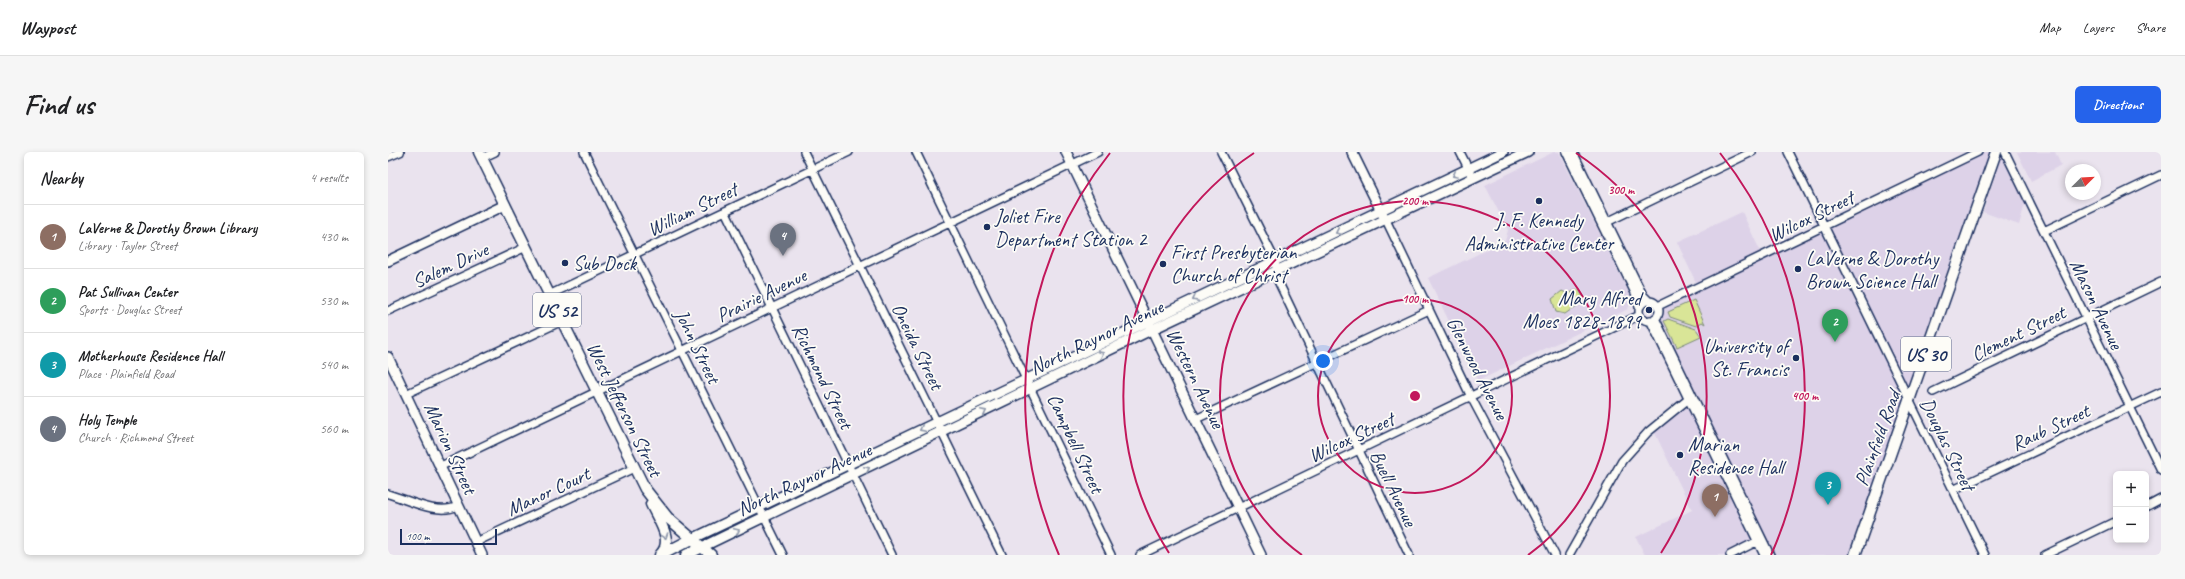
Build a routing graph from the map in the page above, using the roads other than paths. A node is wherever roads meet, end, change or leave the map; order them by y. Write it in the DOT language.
graph roads {
  1 [pos="400,152"];
  2 [pos="495,152"];
  3 [pos="584,152"];
  4 [pos="804,152"];
  5 [pos="849,152"];
  6 [pos="916,152"];
  7 [pos="1066,152"];
  8 [pos="1098,152"];
  9 [pos="1221,152"];
  10 [pos="1352,152"];
  11 [pos="1460,152"];
  12 [pos="1503,152"];
  13 [pos="1528,152"];
  14 [pos="1566,152"];
  15 [pos="1573,152"];
  16 [pos="1752,152"];
  17 [pos="1788,152"];
  18 [pos="1978,152"];
  19 [pos="1996,152"];
  20 [pos="2004,152"];
  21 [pos="1518,154"];
  22 [pos="481,155"];
  23 [pos="388,158"];
  24 [pos="1072,164"];
  25 [pos="1468,168"];
  26 [pos="813,169"];
  27 [pos="2161,175"];
  28 [pos="1473,178"];
  29 [pos="505,205"];
  30 [pos="725,211"];
  31 [pos="1381,211"];
  32 [pos="1386,220"];
  33 [pos="950,222"];
  34 [pos="1607,222"];
  35 [pos="1825,227"];
  36 [pos="2044,231"];
  37 [pos="526,247"];
  38 [pos="635,254"];
  39 [pos="1275,260"];
  40 [pos="388,261"];
  41 [pos="860,265"];
  42 [pos="1277,271"];
  43 [pos="2161,282"];
  44 [pos="549,295"];
  45 [pos="1649,301"];
  46 [pos="1658,306"];
  47 [pos="771,308"];
  48 [pos="1429,310"];
  49 [pos="388,311"];
  50 [pos="1640,311"];
  51 [pos="2086,318"];
  52 [pos="1652,319"];
  53 [pos="562,321"];
  54 [pos="1151,326"];
  55 [pos="682,350"];
  56 [pos="388,356"];
  57 [pos="1316,362"];
  58 [pos="390,367"];
  59 [pos="1027,379"];
  60 [pos="1032,388"];
  61 [pos="596,391"];
  62 [pos="1933,392"];
  63 [pos="2161,392"];
  64 [pos="406,394"];
  65 [pos="1471,397"];
  66 [pos="1690,398"];
  67 [pos="1910,402"];
  68 [pos="2130,407"];
  69 [pos="1196,419"];
  70 [pos="938,422"];
  71 [pos="943,432"];
  72 [pos="1359,451"];
  73 [pos="849,464"];
  74 [pos="439,468"];
  75 [pos="634,468"];
  76 [pos="2161,470"];
  77 [pos="854,475"];
  78 [pos="645,490"];
  79 [pos="1953,490"];
  80 [pos="388,494"];
  81 [pos="2161,499"];
  82 [pos="2149,505"];
  83 [pos="458,506"];
  84 [pos="760,507"];
  85 [pos="1238,507"];
  86 [pos="765,518"];
  87 [pos="2113,522"];
  88 [pos="692,539"];
  89 [pos="1760,540"];
  90 [pos="476,542"];
  91 [pos="702,548"];
  92 [pos="482,555"];
  93 [pos="660,555"];
  94 [pos="686,555"];
  95 [pos="711,555"];
  96 [pos="783,555"];
  97 [pos="892,555"];
  98 [pos="1002,555"];
  99 [pos="1111,555"];
  100 [pos="1140,555"];
  101 [pos="1261,555"];
  102 [pos="1409,555"];
  103 [pos="1555,555"];
  104 [pos="1569,555"];
  105 [pos="1730,555"];
  106 [pos="1764,555"];
  107 [pos="1770,555"];
  108 [pos="1854,555"];
  109 [pos="1985,555"];
  110 [pos="2045,555"];
  1 -- 23 [label="street"];
  2 -- 22 [label="street"];
  3 -- 38 [label="street, John Street"];
  4 -- 26 [label="street, Oneida Street"];
  5 -- 26 [label="street, William Street"];
  6 -- 33 [label="street, Campbell Street"];
  7 -- 24 [label="main road, Western Avenue"];
  8 -- 24 [label="street, Prairie Avenue"];
  9 -- 39 [label="street, Buell Avenue"];
  10 -- 31 [label="main road, Glenwood Avenue"];
  11 -- 25 [label="street"];
  12 -- 25 [label="main road, North Raynor Avenue"];
  13 -- 21 [label="main road, North Raynor Avenue"];
  14 -- 50 [label="street"];
  15 -- 34 [label="street"];
  16 -- 34 [label="street"];
  17 -- 35 [label="street, Douglas Street"];
  18 -- 35 [label="street, Wilcox Street"];
  19 -- 67 [label="main road, Plainfield Road / US 30"];
  20 -- 36 [label="street, Mason Avenue"];
  21 -- 28 [label="main road, North Raynor Avenue"];
  22 -- 29 [label="main road, West Jefferson Street / US 52"];
  24 -- 33 [label="street, Prairie Avenue"];
  24 -- 54 [label="main road, Western Avenue"];
  25 -- 28 [label="street"];
  25 -- 31 [label="main road, North Raynor Avenue, one-way"];
  26 -- 30 [label="street, William Street"];
  26 -- 41 [label="street, Oneida Street"];
  27 -- 36 [label="street"];
  28 -- 32 [label="main road, North Raynor Avenue"];
  29 -- 37 [label="main road, West Jefferson Street / US 52"];
  29 -- 40 [label="main road"];
  30 -- 38 [label="street, William Street"];
  30 -- 47 [label="street, Richmond Street"];
  31 -- 32 [label="main road, Glenwood Avenue"];
  31 -- 39 [label="main road, North Raynor Avenue, one-way"];
  32 -- 42 [label="main road, North Raynor Avenue"];
  32 -- 48 [label="street, Glenwood Avenue"];
  33 -- 41 [label="street, Prairie Avenue"];
  33 -- 59 [label="street, Campbell Street"];
  34 -- 45 [label="street"];
  35 -- 46 [label="street, Wilcox Street"];
  35 -- 67 [label="street, Douglas Street"];
  36 -- 51 [label="street, Mason Avenue"];
  37 -- 44 [label="main road, West Jefferson Street / US 52"];
  37 -- 49 [label="street, Salem Drive"];
  38 -- 44 [label="street, William Street"];
  38 -- 55 [label="street, John Street"];
  39 -- 42 [label="street, Buell Avenue"];
  39 -- 54 [label="main road, North Raynor Avenue, one-way"];
  41 -- 47 [label="street, Prairie Avenue"];
  41 -- 70 [label="street, Oneida Street"];
  42 -- 54 [label="main road, North Raynor Avenue"];
  42 -- 57 [label="street, Buell Avenue"];
  43 -- 51 [label="street, Clement Street"];
  44 -- 53 [label="main road, West Jefferson Street / US 52"];
  45 -- 46 [label="street"];
  45 -- 50 [label="street"];
  46 -- 52 [label="street"];
  47 -- 55 [label="street, Prairie Avenue"];
  47 -- 73 [label="street, Richmond Street"];
  48 -- 57 [label="street"];
  48 -- 65 [label="street, Glenwood Avenue"];
  50 -- 52 [label="street"];
  50 -- 65 [label="street, Wilcox Street"];
  51 -- 62 [label="street, Clement Street"];
  51 -- 68 [label="street, Mason Avenue"];
  52 -- 66 [label="street"];
  53 -- 61 [label="main road, West Jefferson Street / US 52"];
  53 -- 64 [label="street"];
  54 -- 59 [label="main road, North Raynor Avenue"];
  60 -- 54 [label="main road, North Raynor Avenue, one-way"];
  54 -- 69 [label="main road, Western Avenue"];
  55 -- 61 [label="street, Prairie Avenue"];
  55 -- 84 [label="street, John Street"];
  56 -- 58 [label="main road, Marion Street"];
  57 -- 69 [label="street"];
  57 -- 72 [label="street, Buell Avenue"];
  58 -- 64 [label="main road, Marion Street"];
  59 -- 60 [label="street, Campbell Street"];
  59 -- 70 [label="main road, North Raynor Avenue"];
  71 -- 60 [label="main road, North Raynor Avenue, one-way"];
  60 -- 99 [label="street, Campbell Street"];
  61 -- 74 [label="street, Prairie Avenue"];
  61 -- 75 [label="main road, West Jefferson Street / US 52"];
  63 -- 68 [label="street, Raub Street"];
  64 -- 74 [label="main road, Marion Street"];
  65 -- 72 [label="street, Wilcox Street"];
  65 -- 103 [label="street, Glenwood Avenue"];
  66 -- 89 [label="street"];
  66 -- 104 [label="street"];
  67 -- 79 [label="street, Douglas Street"];
  67 -- 108 [label="main road, Plainfield Road / US 30"];
  68 -- 76 [label="street, Mason Avenue"];
  68 -- 79 [label="street, Raub Street"];
  69 -- 85 [label="main road, Western Avenue"];
  70 -- 71 [label="street, Oneida Street"];
  70 -- 73 [label="main road, North Raynor Avenue, one-way"];
  77 -- 71 [label="main road, North Raynor Avenue, one-way"];
  71 -- 98 [label="street, Oneida Street"];
  72 -- 85 [label="street, Wilcox Street"];
  72 -- 102 [label="street, Buell Avenue"];
  73 -- 77 [label="street, Richmond Street"];
  73 -- 84 [label="main road, North Raynor Avenue"];
  74 -- 83 [label="main road, Marion Street"];
  75 -- 78 [label="main road, West Jefferson Street / US 52"];
  75 -- 90 [label="street, Manor Court"];
  77 -- 86 [label="main road, North Raynor Avenue"];
  77 -- 97 [label="street, Richmond Street"];
  78 -- 88 [label="main road, West Jefferson Street / US 52"];
  78 -- 93 [label="main road, US 52, one-way"];
  79 -- 109 [label="street, Douglas Street"];
  80 -- 83 [label="street"];
  81 -- 82 [label="street"];
  83 -- 90 [label="main road, Marion Street"];
  84 -- 86 [label="street, John Street"];
  84 -- 88 [label="main road, North Raynor Avenue"];
  85 -- 100 [label="street, Wilcox Street"];
  85 -- 101 [label="main road, Western Avenue"];
  91 -- 86 [label="main road, North Raynor Avenue, one-way"];
  86 -- 96 [label="street, John Street"];
  87 -- 110 [label="street"];
  88 -- 91 [label="main road, West Jefferson Street / US 52"];
  88 -- 93 [label="main road"];
  89 -- 105 [label="street"];
  89 -- 106 [label="street"];
  89 -- 107 [label="street"];
  90 -- 92 [label="main road, Marion Street"];
  91 -- 94 [label="main road"];
  91 -- 95 [label="main road, West Jefferson Street"];
}
